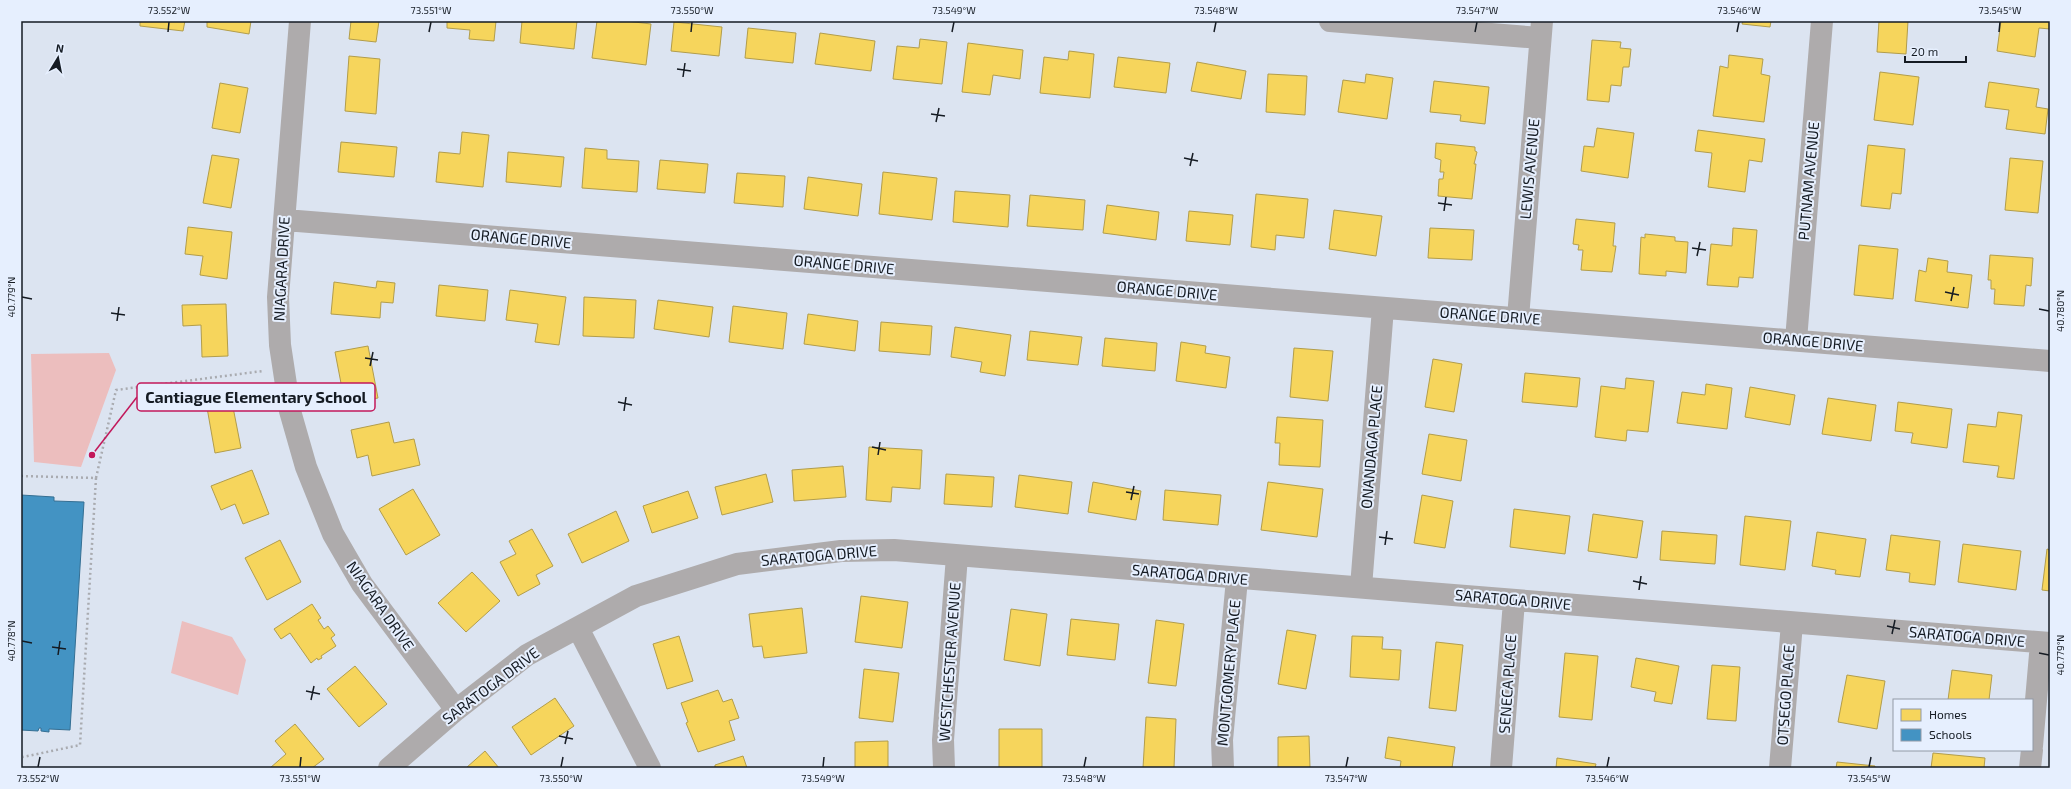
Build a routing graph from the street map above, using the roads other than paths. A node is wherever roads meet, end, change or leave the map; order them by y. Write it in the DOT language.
graph roads {
  1 [pos="300,21"];
  2 [pos="1330,21"];
  3 [pos="1822,21"];
  4 [pos="1541,29"];
  5 [pos="285,220"];
  6 [pos="1383,308"];
  7 [pos="1518,318"];
  8 [pos="1796,340"];
  9 [pos="2050,361"];
  10 [pos="957,556"];
  11 [pos="1237,579"];
  12 [pos="1360,587"];
  13 [pos="1514,601"];
  14 [pos="1792,623"];
  15 [pos="578,628"];
  16 [pos="2045,643"];
  17 [pos="456,710"];
  18 [pos="2033,738"];
  19 [pos="2032,751"];
  20 [pos="388,768"];
  21 [pos="650,768"];
  22 [pos="944,768"];
  23 [pos="1223,768"];
  24 [pos="1501,768"];
  25 [pos="1780,768"];
  26 [pos="2030,768"];
  1 -- 5 [label="street, NIAGARA DRIVE"];
  2 -- 4 [label="street"];
  3 -- 8 [label="street, PUTNAM AVENUE"];
  4 -- 7 [label="street, LEWIS AVENUE"];
  5 -- 6 [label="street, ORANGE DRIVE"];
  5 -- 17 [label="street, NIAGARA DRIVE"];
  6 -- 7 [label="street, ORANGE DRIVE"];
  6 -- 12 [label="street, ONANDAGA PLACE"];
  7 -- 8 [label="street, ORANGE DRIVE"];
  8 -- 9 [label="street, ORANGE DRIVE"];
  10 -- 11 [label="street, SARATOGA DRIVE"];
  10 -- 15 [label="street, SARATOGA DRIVE"];
  10 -- 22 [label="street, WESTCHESTER AVENUE"];
  11 -- 12 [label="street, SARATOGA DRIVE"];
  11 -- 23 [label="street, MONTGOMERY PLACE"];
  12 -- 13 [label="street, SARATOGA DRIVE"];
  13 -- 14 [label="street, SARATOGA DRIVE"];
  13 -- 24 [label="street, SENECA PLACE"];
  14 -- 16 [label="street, SARATOGA DRIVE"];
  14 -- 25 [label="street, OTSEGO PLACE"];
  15 -- 17 [label="street, SARATOGA DRIVE"];
  15 -- 21 [label="street"];
  16 -- 18 [label="street"];
  17 -- 20 [label="street, SARATOGA DRIVE"];
  19 -- 26 [label="street"];
}
